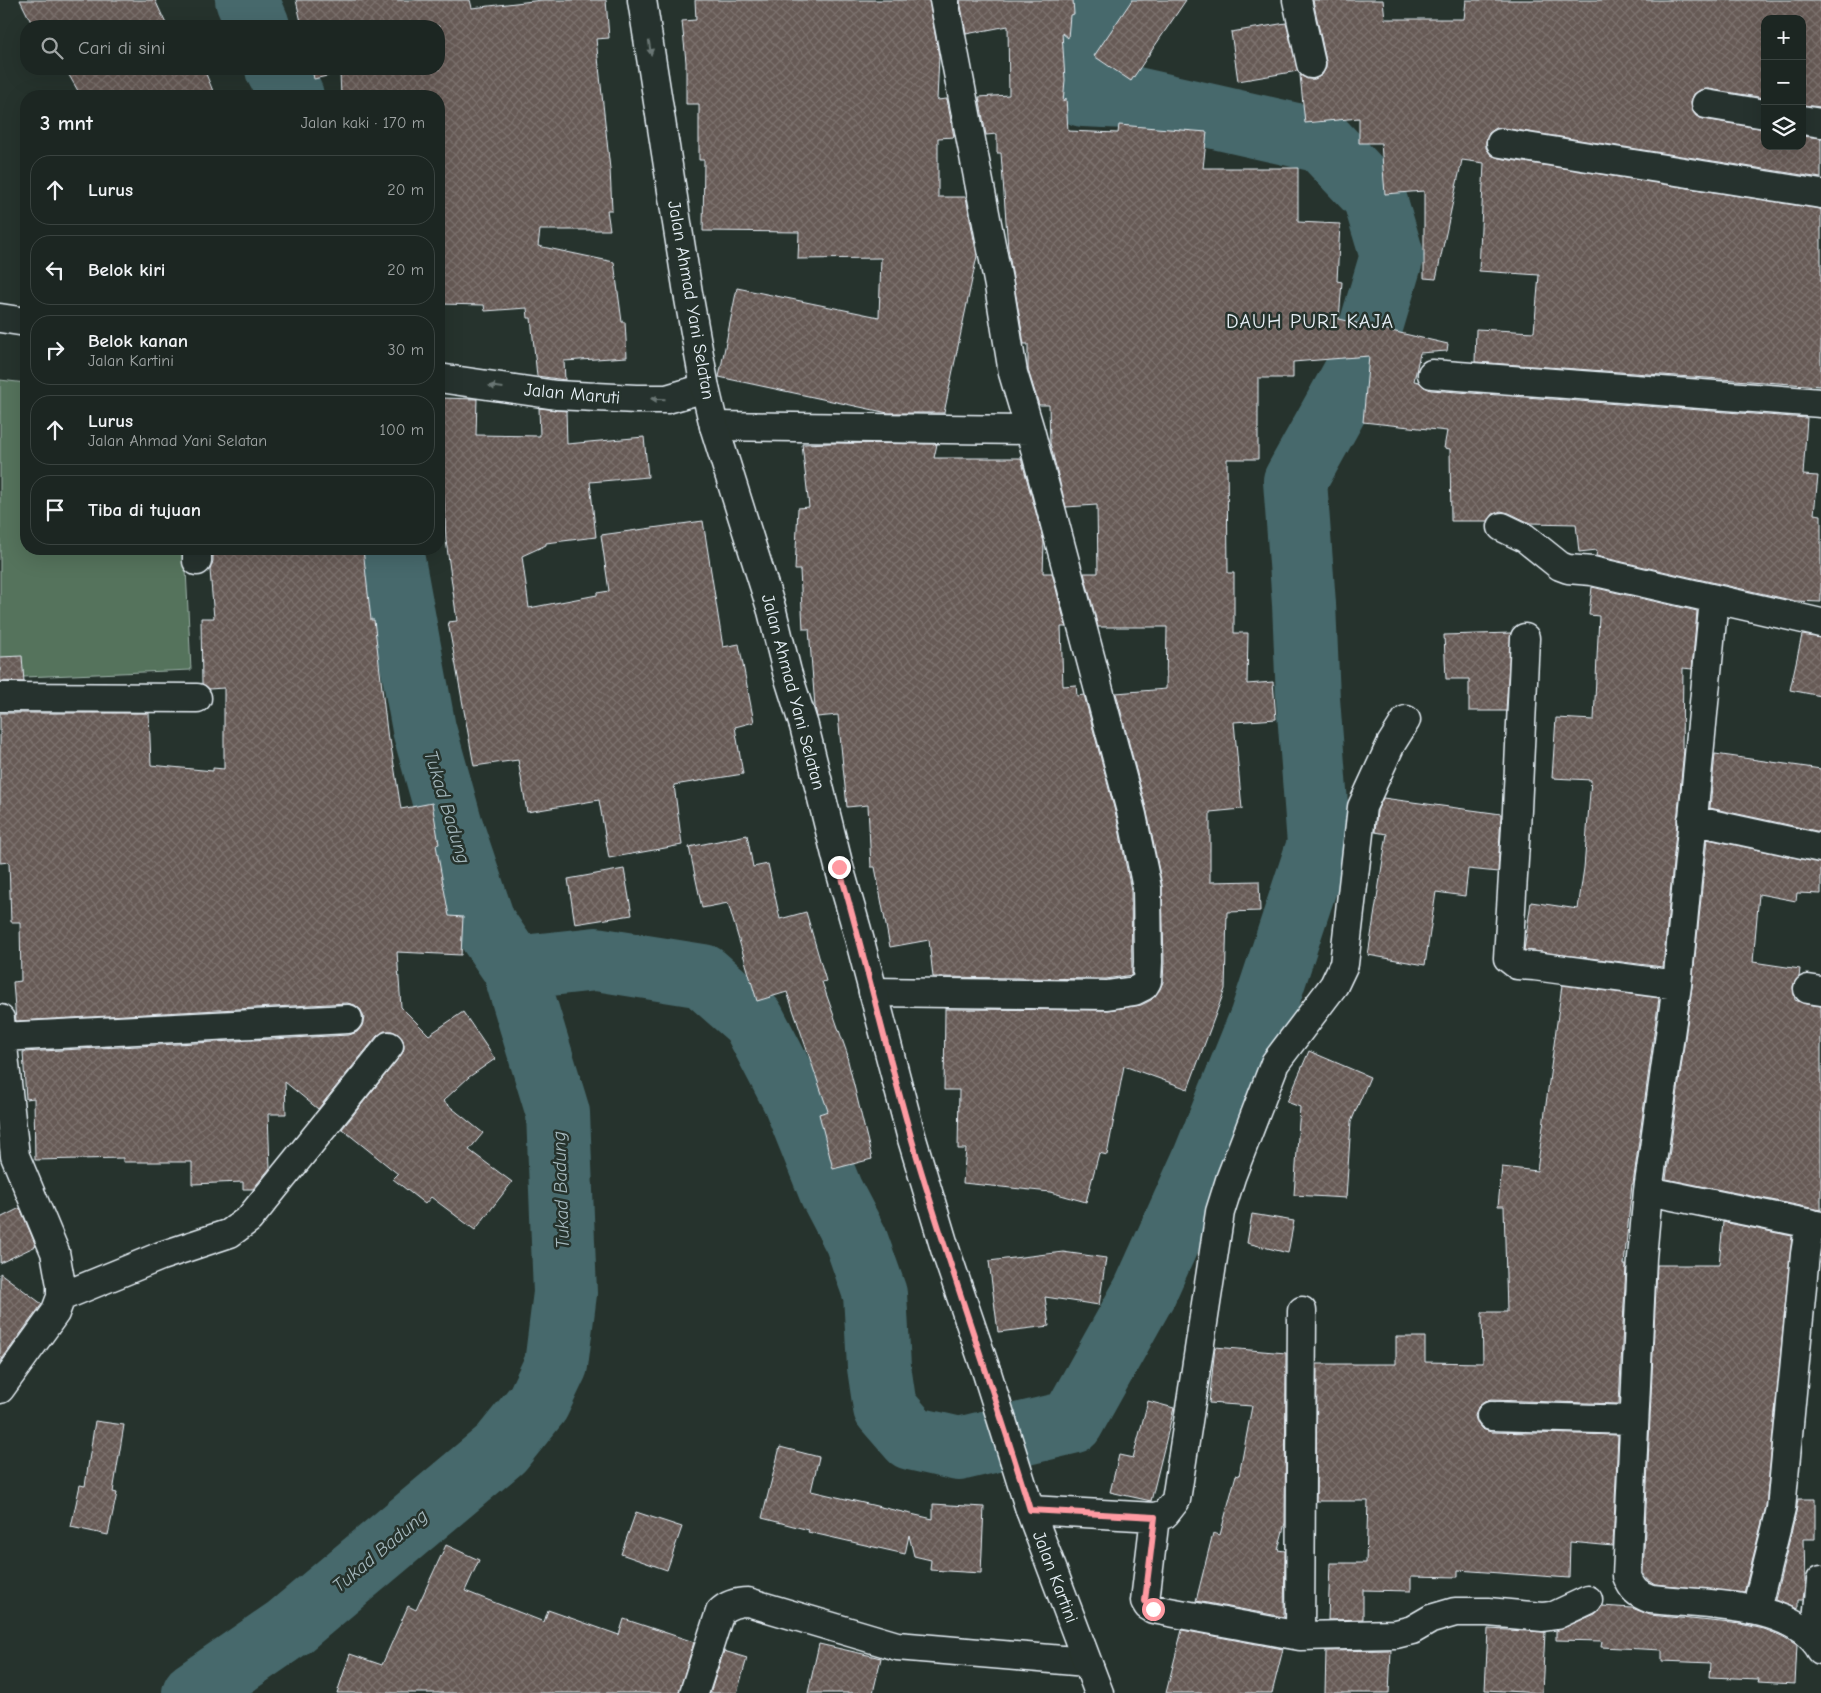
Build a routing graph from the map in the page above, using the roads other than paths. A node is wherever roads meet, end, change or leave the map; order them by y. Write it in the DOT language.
graph roads {
  1 [pos="642,0"];
  2 [pos="944,0"];
  3 [pos="1297,0"];
  4 [pos="1311,64"];
  5 [pos="1706,104"];
  6 [pos="1761,113"];
  7 [pos="1806,121"];
  8 [pos="1821,123"];
  9 [pos="1501,143"];
  10 [pos="1821,194"];
  11 [pos="0,318"];
  12 [pos="20,321"];
  13 [pos="1432,374"];
  14 [pos="445,379"];
  15 [pos="705,388"];
  16 [pos="1821,403"];
  17 [pos="714,426"];
  18 [pos="1030,430"];
  19 [pos="1502,527"];
  20 [pos="1714,599"];
  21 [pos="1821,623"];
  22 [pos="1525,638"];
  23 [pos="0,697"];
  24 [pos="197,698"];
  25 [pos="1406,720"];
  26 [pos="1692,820"];
  27 [pos="1821,848"];
  28 [pos="1677,985"];
  29 [pos="872,992"];
  30 [pos="348,1020"];
  31 [pos="1,1028"];
  32 [pos="389,1046"];
  33 [pos="1648,1191"];
  34 [pos="1816,1225"];
  35 [pos="61,1297"];
  36 [pos="1302,1311"];
  37 [pos="987,1374"];
  38 [pos="0,1389"];
  39 [pos="1491,1416"];
  40 [pos="1634,1420"];
  41 [pos="1026,1500"];
  42 [pos="1155,1517"];
  43 [pos="1821,1580"];
  44 [pos="1588,1600"];
  45 [pos="1756,1610"];
  46 [pos="1300,1636"];
  47 [pos="1818,1645"];
  48 [pos="1086,1662"];
  49 [pos="694,1693"];
  50 [pos="1099,1693"];
  1 -- 15 [label="street, Jalan Ahmad Yani Selatan, one-way"];
  2 -- 18 [label="street"];
  3 -- 4 [label="street"];
  5 -- 6 [label="street"];
  7 -- 8 [label="street"];
  9 -- 10 [label="street"];
  11 -- 12 [label="street"];
  13 -- 16 [label="street"];
  15 -- 14 [label="street, Jalan Maruti, one-way"];
  15 -- 17 [label="street, Jalan Ahmad Yani Selatan"];
  17 -- 18 [label="street"];
  17 -- 29 [label="street, Jalan Ahmad Yani Selatan"];
  18 -- 29 [label="street"];
  19 -- 20 [label="street"];
  20 -- 21 [label="street"];
  20 -- 26 [label="street"];
  22 -- 28 [label="street"];
  23 -- 24 [label="street"];
  25 -- 42 [label="street"];
  26 -- 27 [label="street"];
  26 -- 28 [label="street"];
  28 -- 33 [label="street"];
  29 -- 37 [label="street, Jalan Ahmad Yani Selatan"];
  30 -- 31 [label="street"];
  31 -- 35 [label="street"];
  32 -- 35 [label="street"];
  33 -- 34 [label="street"];
  33 -- 40 [label="street"];
  34 -- 45 [label="street"];
  35 -- 38 [label="street"];
  36 -- 46 [label="street"];
  37 -- 41 [label="street, Jalan Kartini"];
  39 -- 40 [label="street"];
  40 -- 45 [label="street"];
  41 -- 42 [label="street"];
  41 -- 48 [label="street, Jalan Kartini"];
  42 -- 46 [label="street"];
  43 -- 47 [label="street"];
  44 -- 46 [label="street"];
  45 -- 47 [label="street"];
  48 -- 49 [label="street"];
  48 -- 50 [label="street, Jalan Kartini"];
}
